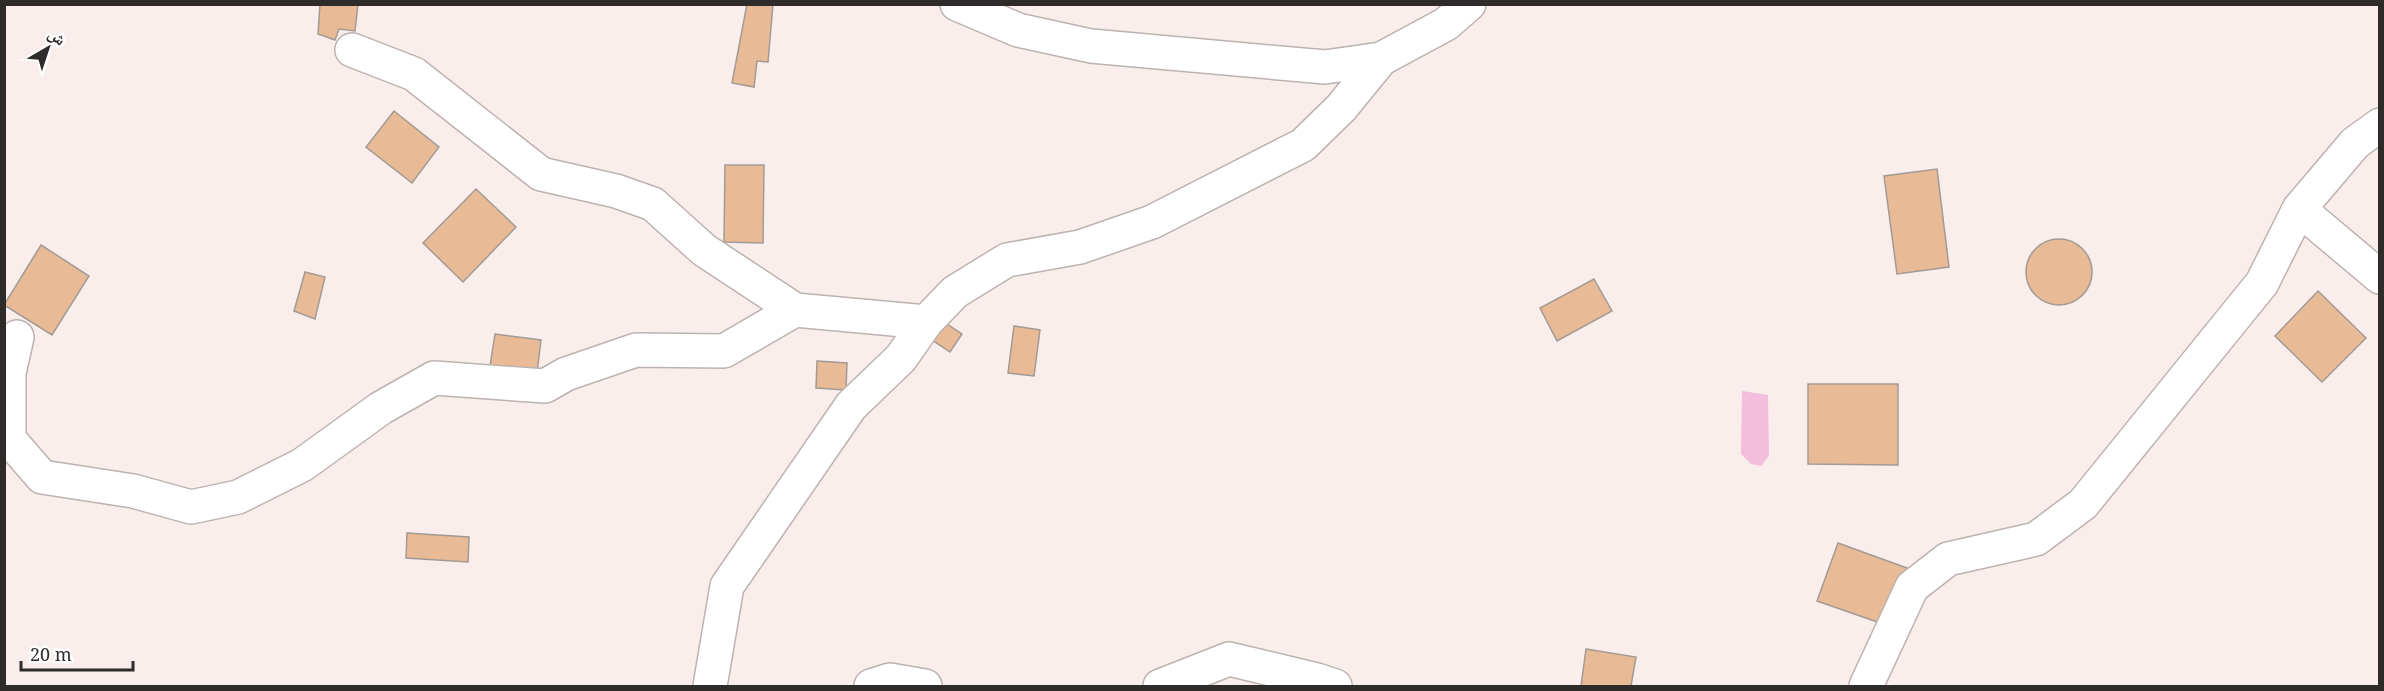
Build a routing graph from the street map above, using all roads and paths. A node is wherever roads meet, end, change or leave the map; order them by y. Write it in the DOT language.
graph roads {
  1 [pos="957,4"];
  2 [pos="1469,4"];
  3 [pos="352,50"];
  4 [pos="1381,59"];
  5 [pos="2379,125"];
  6 [pos="2299,209"];
  7 [pos="2379,278"];
  8 [pos="795,310"];
  9 [pos="926,322"];
  10 [pos="17,337"];
  11 [pos="710,687"];
  12 [pos="871,687"];
  13 [pos="925,687"];
  14 [pos="1160,687"];
  15 [pos="1335,687"];
  16 [pos="1866,687"];
  1 -- 4 [label="street"];
  2 -- 4 [label="street"];
  3 -- 8 [label="street"];
  4 -- 9 [label="street"];
  5 -- 6 [label="street"];
  6 -- 7 [label="street"];
  6 -- 16 [label="street"];
  8 -- 9 [label="street"];
  8 -- 10 [label="street"];
  9 -- 11 [label="street"];
  12 -- 13 [label="street"];
  14 -- 15 [label="street"];
}
